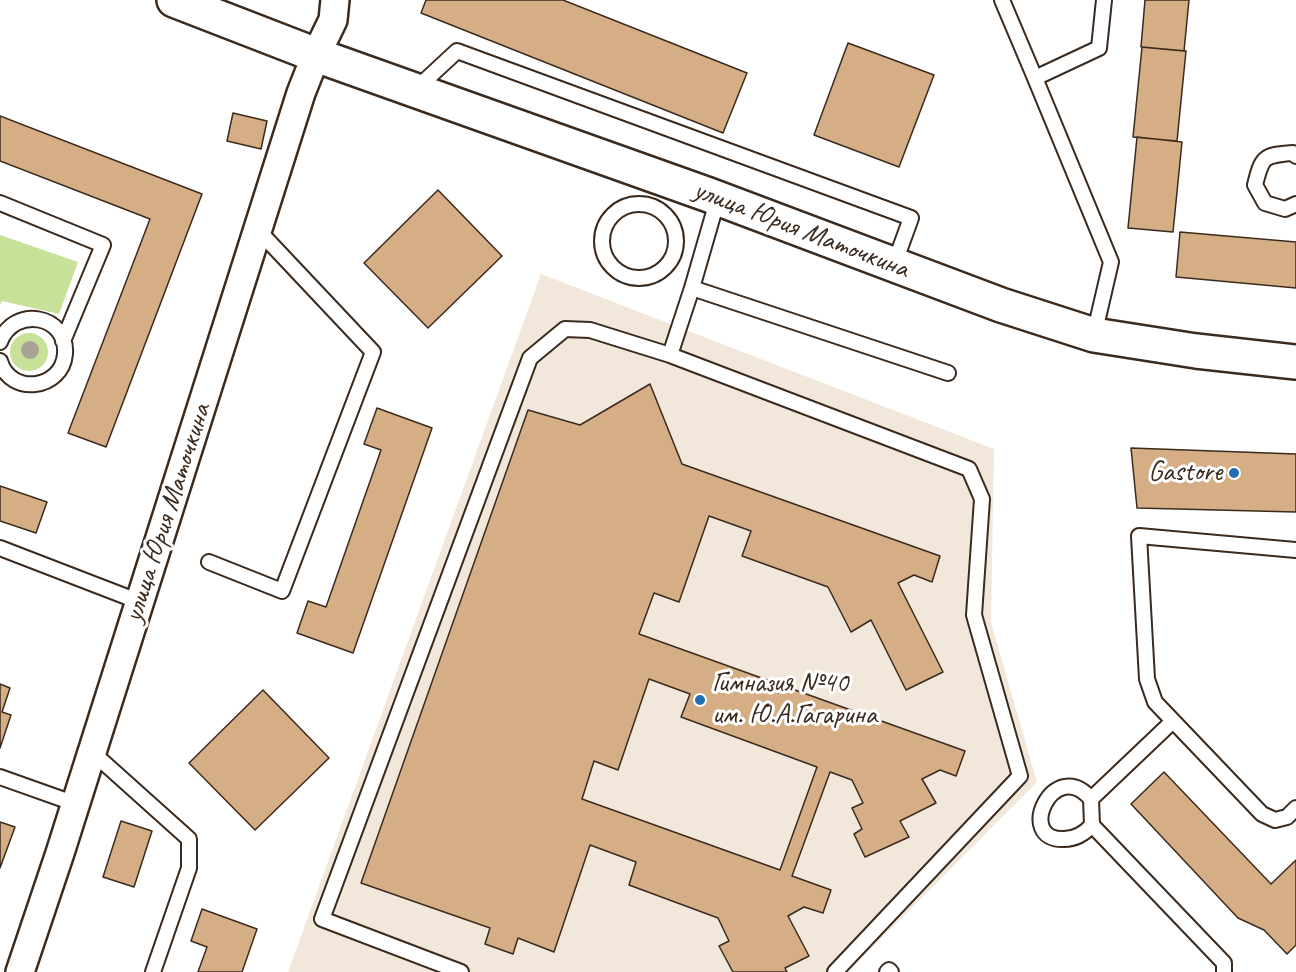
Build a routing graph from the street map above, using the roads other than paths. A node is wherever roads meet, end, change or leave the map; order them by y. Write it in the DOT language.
graph roads {
  1 [pos="174,0"];
  2 [pos="335,0"];
  3 [pos="1002,0"];
  4 [pos="1104,0"];
  5 [pos="316,55"];
  6 [pos="1035,78"];
  7 [pos="415,90"];
  8 [pos="1296,156"];
  9 [pos="649,189"];
  10 [pos="718,198"];
  11 [pos="0,203"];
  12 [pos="1296,204"];
  13 [pos="258,230"];
  14 [pos="894,265"];
  15 [pos="692,288"];
  16 [pos="1094,335"];
  17 [pos="63,341"];
  18 [pos="0,342"];
  19 [pos="670,355"];
  20 [pos="0,362"];
  21 [pos="1296,362"];
  22 [pos="948,373"];
  23 [pos="0,548"];
  24 [pos="1296,550"];
  25 [pos="209,562"];
  26 [pos="140,602"];
  27 [pos="1173,721"];
  28 [pos="92,752"];
  29 [pos="0,777"];
  30 [pos="1091,799"];
  31 [pos="76,804"];
  32 [pos="1296,808"];
  33 [pos="1092,825"];
  34 [pos="20,972"];
  35 [pos="153,972"];
  36 [pos="460,972"];
  37 [pos="835,972"];
  38 [pos="1224,972"];
  1 -- 5 [label="street, улица Юрия Маточкина"];
  2 -- 5 [label="street, улица Юрия Маточкина"];
  3 -- 6 [label="lane"];
  4 -- 6 [label="lane"];
  5 -- 7 [label="street, улица Юрия Маточкина"];
  5 -- 13 [label="street, улица Юрия Маточкина"];
  6 -- 16 [label="lane"];
  7 -- 9 [label="street, улица Юрия Маточкина"];
  7 -- 14 [label="lane"];
  8 -- 12 [label="lane"];
  9 -- 9 [label="lane"];
  9 -- 10 [label="street, улица Юрия Маточкина"];
  10 -- 14 [label="street, улица Юрия Маточкина"];
  10 -- 15 [label="lane"];
  11 -- 17 [label="lane"];
  13 -- 25 [label="lane"];
  13 -- 26 [label="street, улица Юрия Маточкина"];
  14 -- 16 [label="street, улица Юрия Маточкина"];
  15 -- 19 [label="lane"];
  15 -- 22 [label="lane"];
  16 -- 21 [label="street, улица Юрия Маточкина"];
  17 -- 18 [label="lane"];
  17 -- 20 [label="lane"];
  19 -- 36 [label="lane"];
  19 -- 37 [label="lane"];
  23 -- 26 [label="lane"];
  24 -- 27 [label="lane"];
  26 -- 28 [label="street, улица Юрия Маточкина"];
  27 -- 30 [label="lane"];
  27 -- 32 [label="lane"];
  28 -- 31 [label="street, улица Юрия Маточкина"];
  28 -- 35 [label="lane"];
  29 -- 31 [label="lane"];
  30 -- 33 [label="lane"];
  30 -- 33 [label="lane"];
  31 -- 34 [label="street, улица Юрия Маточкина"];
  33 -- 38 [label="lane"];
}
